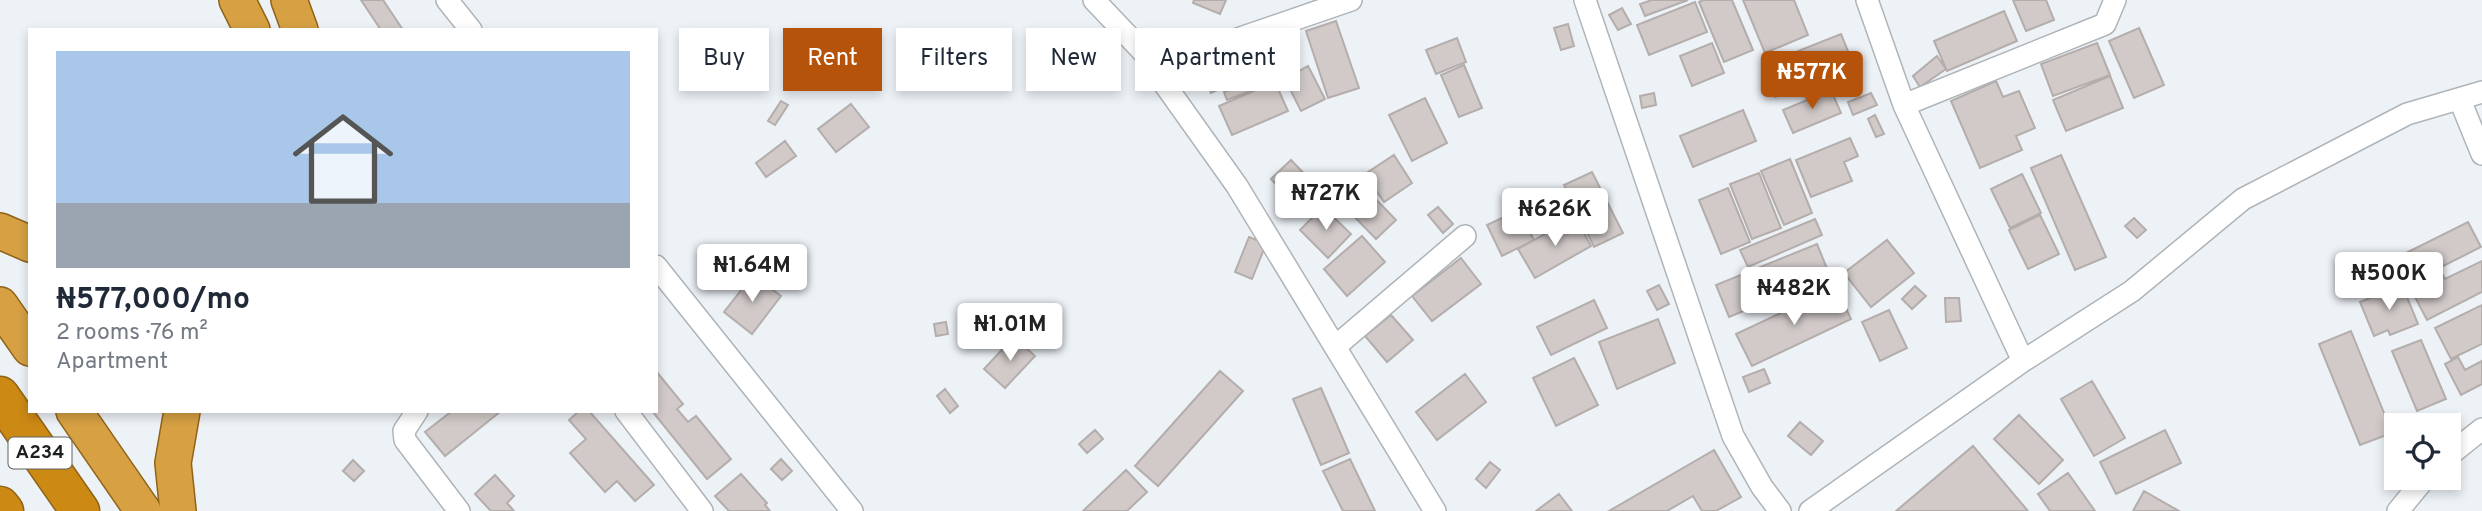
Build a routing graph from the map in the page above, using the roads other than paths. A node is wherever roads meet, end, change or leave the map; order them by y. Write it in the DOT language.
graph roads {
  1 [pos="237,0"];
  2 [pos="289,0"];
  3 [pos="447,0"];
  4 [pos="1094,0"];
  5 [pos="1351,0"];
  6 [pos="1585,0"];
  7 [pos="1867,0"];
  8 [pos="2115,0"];
  9 [pos="251,28"];
  10 [pos="299,28"];
  11 [pos="469,28"];
  12 [pos="1269,28"];
  13 [pos="1135,43"];
  14 [pos="1169,91"];
  15 [pos="2482,92"];
  16 [pos="2460,100"];
  17 [pos="1904,105"];
  18 [pos="2482,154"];
  19 [pos="0,232"];
  20 [pos="1465,236"];
  21 [pos="28,243"];
  22 [pos="658,269"];
  23 [pos="0,305"];
  24 [pos="28,345"];
  25 [pos="1336,346"];
  26 [pos="2023,361"];
  27 [pos="0,396"];
  28 [pos="75,413"];
  29 [pos="182,413"];
  30 [pos="416,413"];
  31 [pos="628,413"];
  32 [pos="2482,429"];
  33 [pos="2461,446"];
  34 [pos="2415,490"];
  35 [pos="0,506"];
  36 [pos="4,511"];
  37 [pos="80,511"];
  38 [pos="143,511"];
  39 [pos="178,511"];
  40 [pos="459,511"];
  41 [pos="702,511"];
  42 [pos="852,511"];
  43 [pos="1435,511"];
  44 [pos="1780,511"];
  45 [pos="1810,511"];
  46 [pos="2398,511"];
  1 -- 9 [label="highway"];
  2 -- 10 [label="highway"];
  3 -- 11 [label="street"];
  4 -- 13 [label="street"];
  5 -- 12 [label="street"];
  6 -- 44 [label="street"];
  7 -- 17 [label="street"];
  8 -- 17 [label="street"];
  14 -- 25 [label="street"];
  15 -- 16 [label="street"];
  16 -- 18 [label="street"];
  16 -- 26 [label="street"];
  17 -- 26 [label="street"];
  19 -- 21 [label="highway"];
  20 -- 25 [label="street"];
  22 -- 42 [label="street"];
  23 -- 24 [label="highway"];
  25 -- 43 [label="street"];
  26 -- 45 [label="street"];
  27 -- 37 [label="highway, A234"];
  28 -- 38 [label="highway"];
  29 -- 39 [label="highway"];
  30 -- 40 [label="street"];
  31 -- 41 [label="street"];
  32 -- 33 [label="street"];
  34 -- 46 [label="street"];
  35 -- 36 [label="highway"];
}
